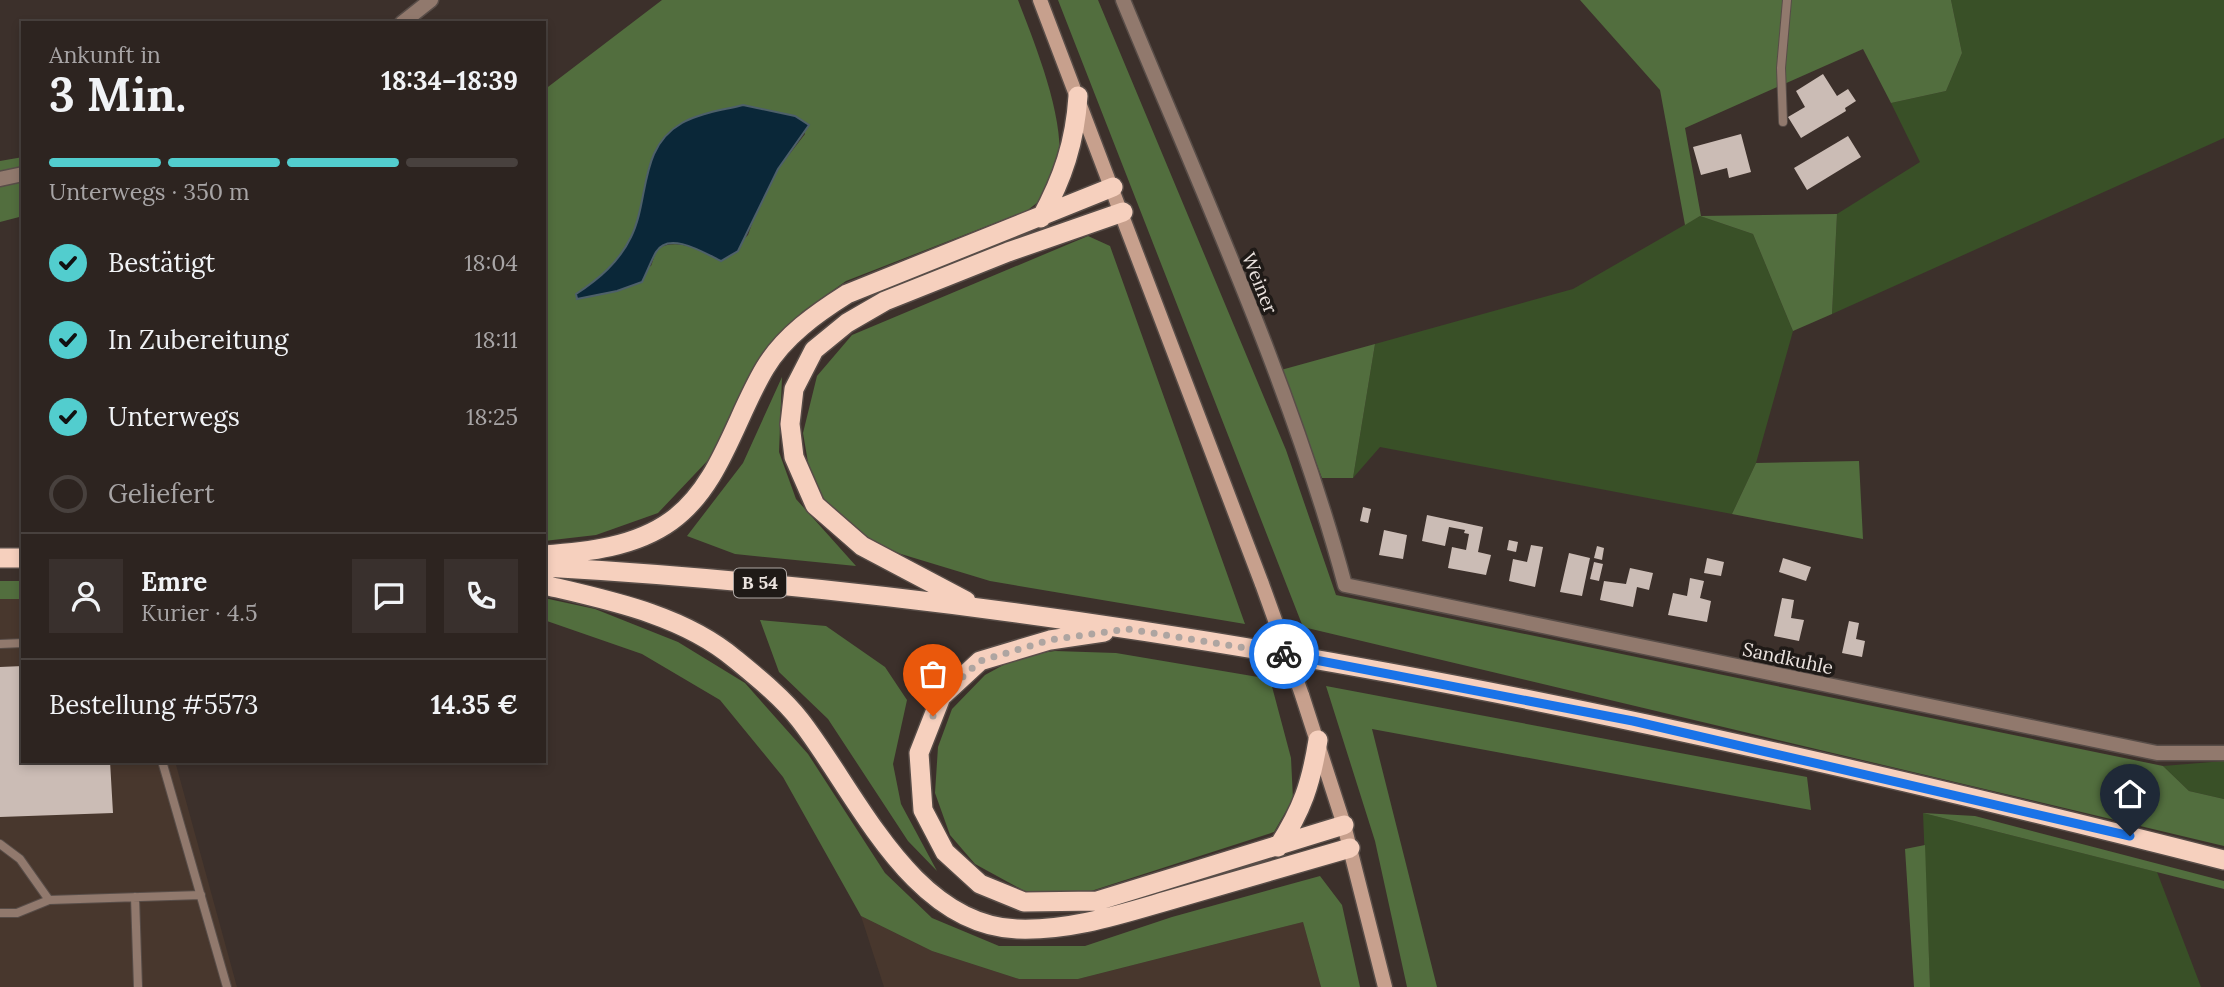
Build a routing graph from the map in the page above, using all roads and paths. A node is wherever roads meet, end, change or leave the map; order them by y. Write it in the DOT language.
graph roads {
  1 [pos="431,0"];
  2 [pos="1040,0"];
  3 [pos="1123,0"];
  4 [pos="1787,0"];
  5 [pos="405,21"];
  6 [pos="1078,96"];
  7 [pos="1783,122"];
  8 [pos="21,174"];
  9 [pos="0,179"];
  10 [pos="1113,187"];
  11 [pos="1123,212"];
  12 [pos="1041,218"];
  13 [pos="546,555"];
  14 [pos="0,558"];
  15 [pos="21,558"];
  16 [pos="546,567"];
  17 [pos="546,584"];
  18 [pos="1345,585"];
  19 [pos="976,607"];
  20 [pos="1127,629"];
  21 [pos="21,643"];
  22 [pos="0,644"];
  23 [pos="1318,740"];
  24 [pos="2224,753"];
  25 [pos="163,763"];
  26 [pos="1344,825"];
  27 [pos="0,844"];
  28 [pos="1278,847"];
  29 [pos="1350,848"];
  30 [pos="2224,860"];
  31 [pos="201,895"];
  32 [pos="135,897"];
  33 [pos="49,900"];
  34 [pos="0,913"];
  35 [pos="138,987"];
  36 [pos="227,987"];
  37 [pos="1385,987"];
  1 -- 5 [label="street"];
  2 -- 6 [label="main road"];
  3 -- 18 [label="street, Weiner"];
  4 -- 7 [label="lane"];
  6 -- 10 [label="main road"];
  6 -- 12 [label="highway"];
  8 -- 9 [label="street"];
  10 -- 11 [label="main road"];
  10 -- 12 [label="highway"];
  11 -- 19 [label="highway"];
  11 -- 23 [label="main road, bridge"];
  12 -- 13 [label="highway"];
  14 -- 15 [label="highway"];
  16 -- 19 [label="highway, B 54"];
  17 -- 29 [label="highway"];
  18 -- 24 [label="street, Sandkuhle"];
  19 -- 20 [label="highway, B 54"];
  20 -- 28 [label="highway"];
  20 -- 30 [label="highway, B 54"];
  21 -- 22 [label="lane"];
  23 -- 26 [label="main road"];
  23 -- 28 [label="highway"];
  25 -- 31 [label="lane"];
  26 -- 28 [label="highway"];
  26 -- 29 [label="main road"];
  27 -- 33 [label="lane"];
  29 -- 37 [label="main road"];
  31 -- 32 [label="lane"];
  31 -- 36 [label="lane"];
  32 -- 33 [label="lane"];
  32 -- 35 [label="lane"];
  33 -- 34 [label="lane"];
}
